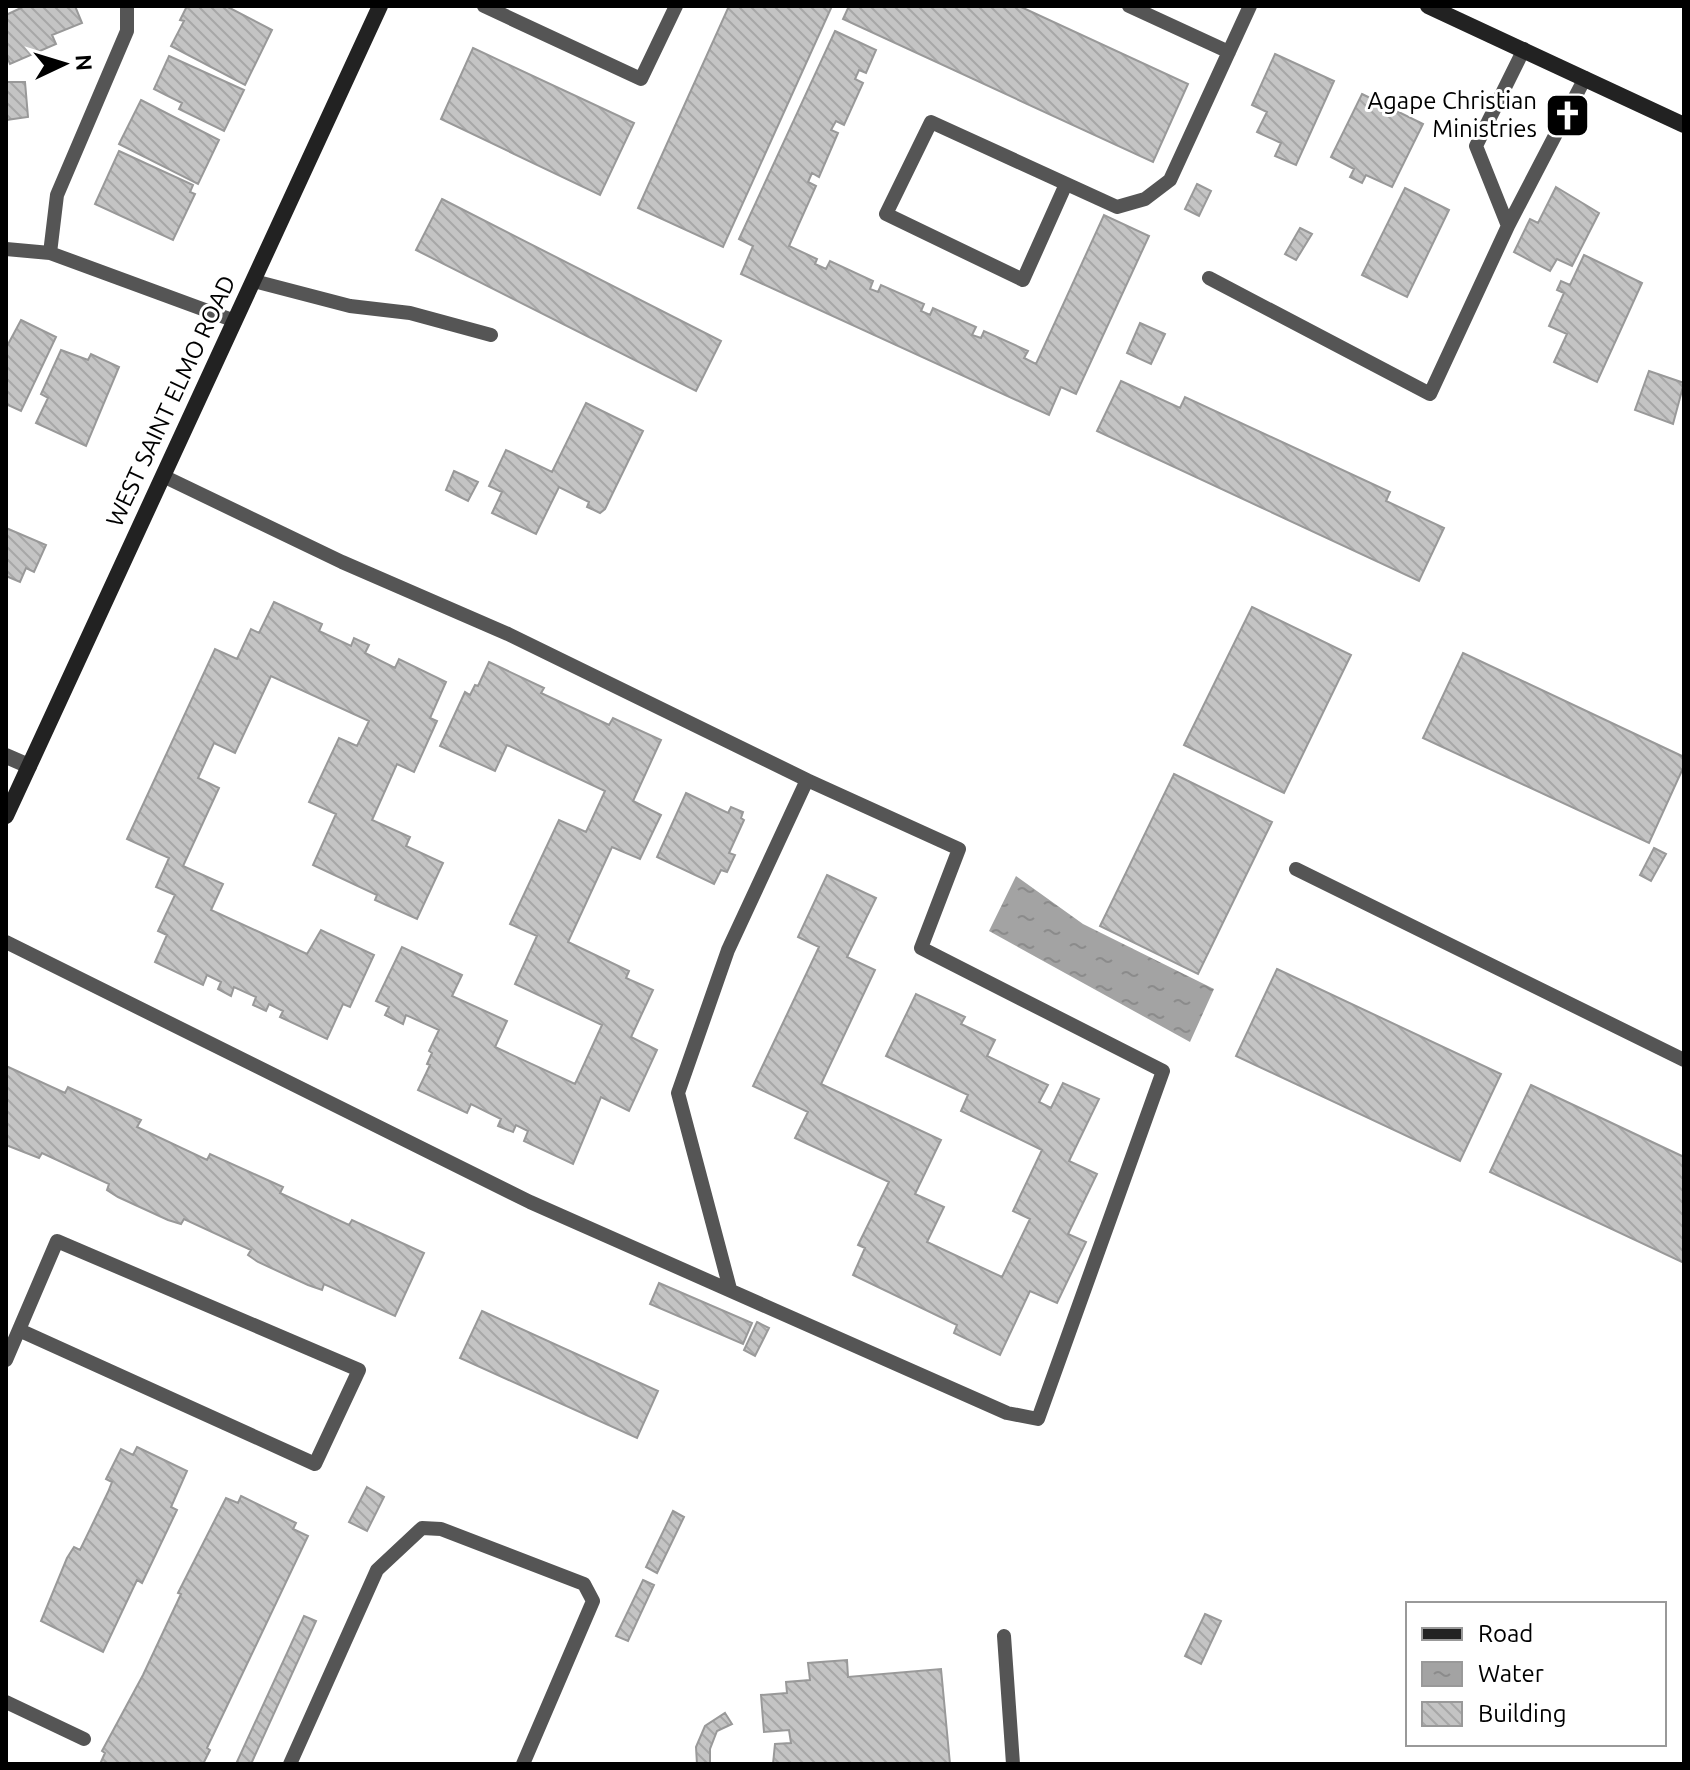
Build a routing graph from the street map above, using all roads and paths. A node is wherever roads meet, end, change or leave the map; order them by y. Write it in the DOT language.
graph roads {
  1 [pos="127,6"];
  2 [pos="380,6"];
  3 [pos="484,6"];
  4 [pos="676,6"];
  5 [pos="1129,6"];
  6 [pos="1250,6"];
  7 [pos="1428,6"];
  8 [pos="1524,49"];
  9 [pos="1229,52"];
  10 [pos="1585,78"];
  11 [pos="1684,125"];
  12 [pos="1066,184"];
  13 [pos="1508,226"];
  14 [pos="6,249"];
  15 [pos="50,253"];
  16 [pos="1209,278"];
  17 [pos="254,281"];
  18 [pos="235,321"];
  19 [pos="491,335"];
  20 [pos="163,476"];
  21 [pos="6,756"];
  22 [pos="29,766"];
  23 [pos="807,780"];
  24 [pos="6,816"];
  25 [pos="1296,869"];
  26 [pos="6,942"];
  27 [pos="1684,1060"];
  28 [pos="730,1289"];
  29 [pos="19,1330"];
  30 [pos="6,1360"];
  31 [pos="1004,1636"];
  32 [pos="6,1702"];
  33 [pos="84,1739"];
  34 [pos="290,1764"];
  35 [pos="523,1764"];
  36 [pos="1013,1764"];
  1 -- 15 [label="lane"];
  2 -- 17 [label="street, WEST SAINT ELMO ROAD"];
  3 -- 4 [label="lane"];
  5 -- 9 [label="lane"];
  6 -- 9 [label="lane"];
  7 -- 8 [label="street"];
  8 -- 10 [label="street"];
  8 -- 13 [label="lane"];
  9 -- 12 [label="lane"];
  10 -- 11 [label="street"];
  10 -- 13 [label="lane"];
  12 -- 12 [label="lane"];
  13 -- 16 [label="lane"];
  14 -- 15 [label="lane"];
  15 -- 18 [label="lane"];
  17 -- 18 [label="street, WEST SAINT ELMO ROAD"];
  17 -- 19 [label="lane"];
  18 -- 20 [label="street, WEST SAINT ELMO ROAD"];
  20 -- 22 [label="street, WEST SAINT ELMO ROAD"];
  20 -- 23 [label="lane"];
  21 -- 22 [label="street"];
  22 -- 24 [label="street, WEST SAINT ELMO ROAD"];
  23 -- 28 [label="lane"];
  23 -- 28 [label="lane"];
  25 -- 27 [label="lane"];
  26 -- 28 [label="lane"];
  29 -- 29 [label="lane"];
  29 -- 30 [label="lane"];
  31 -- 36 [label="lane"];
  32 -- 33 [label="lane"];
  34 -- 35 [label="lane"];
}
